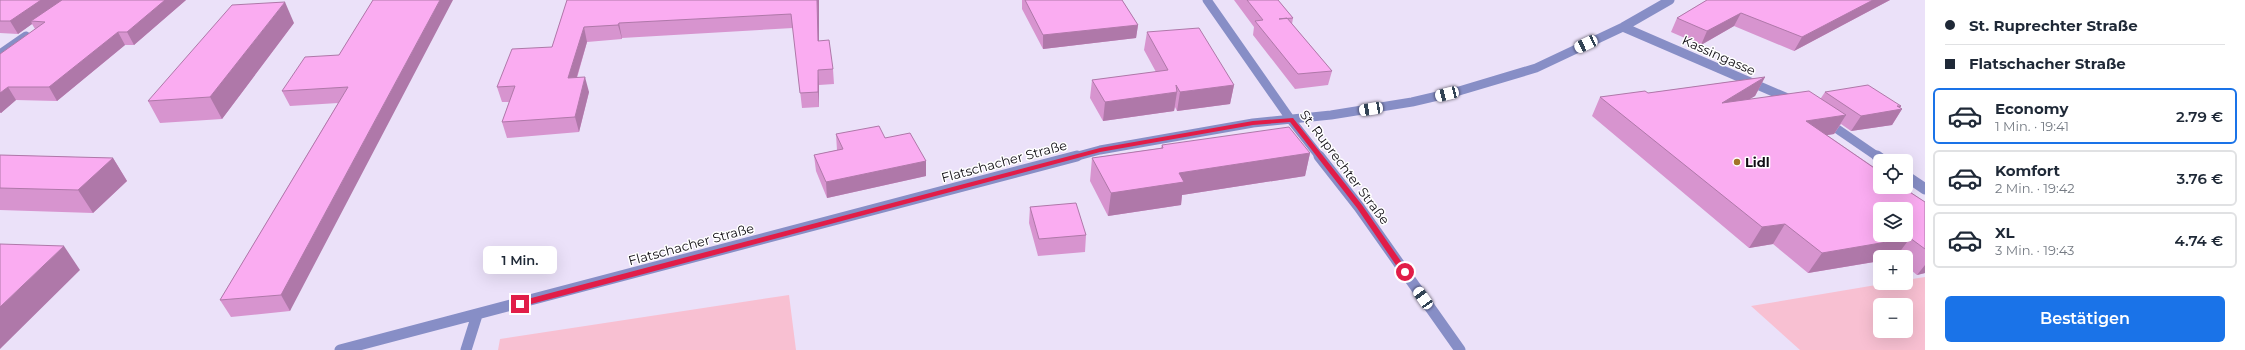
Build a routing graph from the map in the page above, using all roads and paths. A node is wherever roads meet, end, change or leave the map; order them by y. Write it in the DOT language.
graph roads {
  1 [pos="1207,0"];
  2 [pos="1670,0"];
  3 [pos="1623,27"];
  4 [pos="32,32"];
  5 [pos="0,54"];
  6 [pos="1803,105"];
  7 [pos="1822,118"];
  8 [pos="1291,120"];
  9 [pos="1874,154"];
  10 [pos="1913,181"];
  11 [pos="1925,189"];
  12 [pos="477,315"];
  13 [pos="340,350"];
  14 [pos="466,350"];
  15 [pos="1460,350"];
  1 -- 8 [label="street, St. Ruprechter Straße"];
  2 -- 3 [label="street, Flatschacher Straße"];
  3 -- 6 [label="street, Kassingasse"];
  3 -- 8 [label="street, Flatschacher Straße"];
  4 -- 5 [label="street"];
  7 -- 9 [label="street"];
  8 -- 12 [label="street, Flatschacher Straße"];
  8 -- 15 [label="street, St. Ruprechter Straße"];
  10 -- 11 [label="street"];
  12 -- 13 [label="street, Flatschacher Straße"];
  12 -- 14 [label="street"];
}
